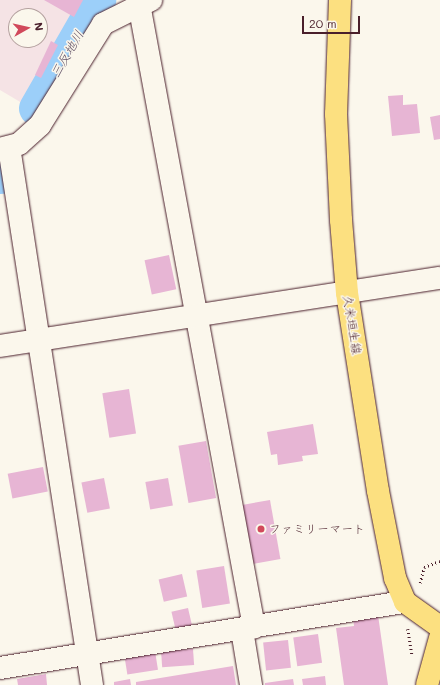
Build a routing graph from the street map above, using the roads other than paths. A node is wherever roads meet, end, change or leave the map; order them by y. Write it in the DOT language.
graph roads {
  1 [pos="340,0"];
  2 [pos="146,2"];
  3 [pos="5,148"];
  4 [pos="440,278"];
  5 [pos="347,293"];
  6 [pos="196,316"];
  7 [pos="38,340"];
  8 [pos="0,346"];
  9 [pos="405,602"];
  10 [pos="440,627"];
  11 [pos="248,629"];
  12 [pos="440,638"];
  13 [pos="88,655"];
  14 [pos="0,668"];
  15 [pos="92,685"];
  16 [pos="251,685"];
  17 [pos="427,685"];
  1 -- 5 [label="main road, 久米垣生線"];
  2 -- 3 [label="street"];
  2 -- 6 [label="street"];
  3 -- 7 [label="street"];
  4 -- 5 [label="street"];
  5 -- 6 [label="street"];
  5 -- 9 [label="main road, 久米垣生線"];
  6 -- 7 [label="street"];
  6 -- 11 [label="street"];
  7 -- 8 [label="street"];
  7 -- 13 [label="street"];
  9 -- 10 [label="main road"];
  9 -- 11 [label="street"];
  11 -- 13 [label="street"];
  11 -- 16 [label="street"];
  12 -- 17 [label="main road"];
  13 -- 14 [label="street"];
  13 -- 15 [label="street"];
}
